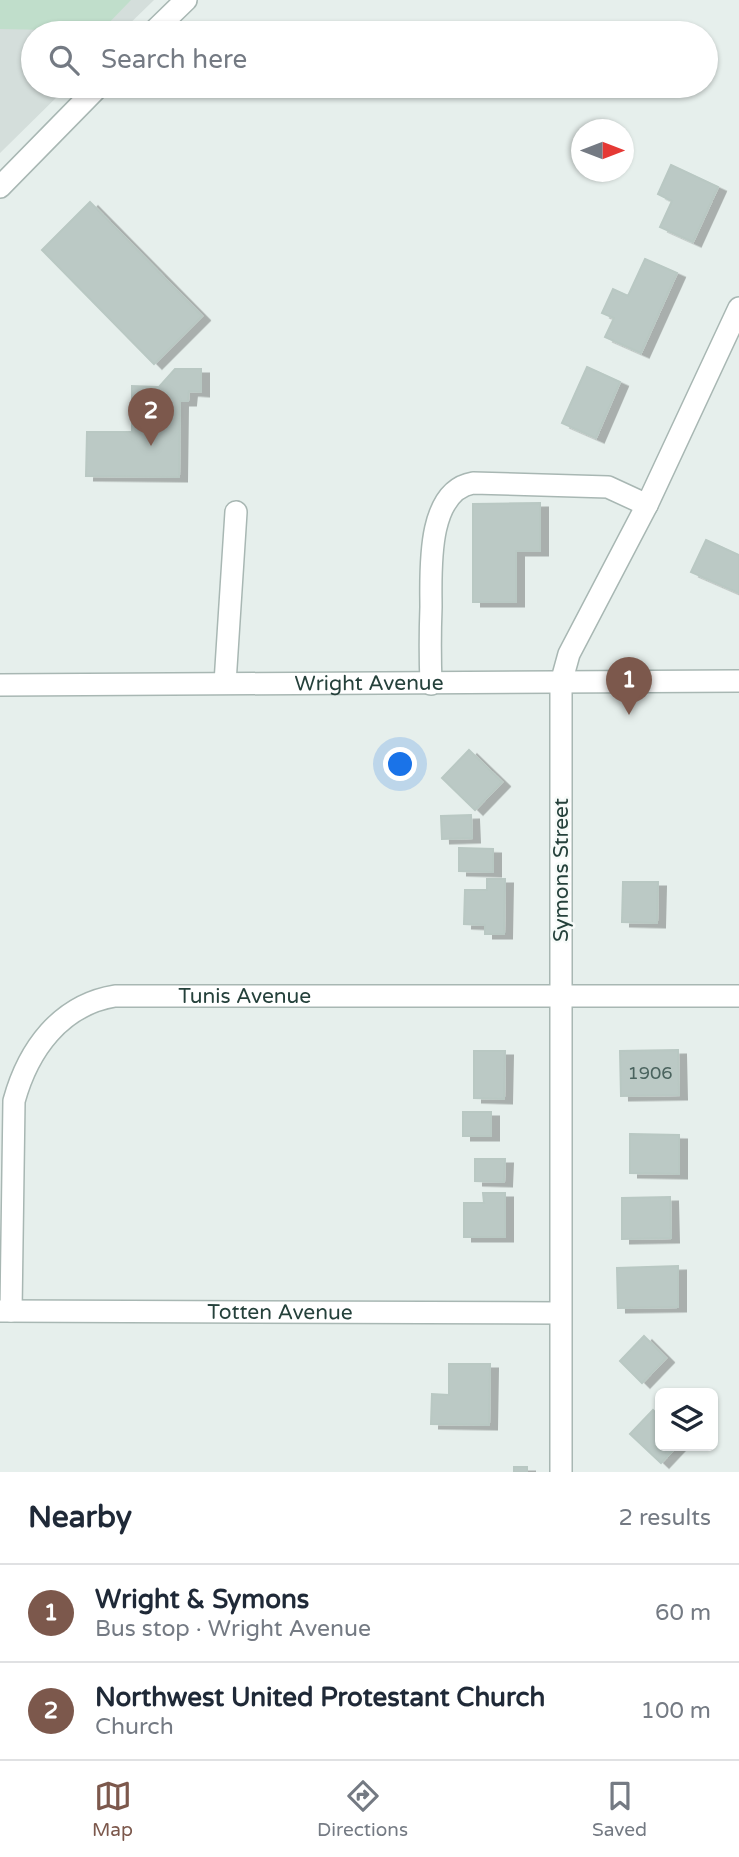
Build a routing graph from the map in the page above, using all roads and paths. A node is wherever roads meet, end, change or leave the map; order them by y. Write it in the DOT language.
graph roads {
  1 [pos="186,0"];
  2 [pos="164,21"];
  3 [pos="87,98"];
  4 [pos="0,187"];
  5 [pos="739,308"];
  6 [pos="647,505"];
  7 [pos="236,512"];
  8 [pos="739,681"];
  9 [pos="225,683"];
  10 [pos="430,684"];
  11 [pos="561,684"];
  12 [pos="0,685"];
  13 [pos="562,996"];
  14 [pos="739,996"];
  15 [pos="6,1311"];
  16 [pos="560,1313"];
  17 [pos="561,1472"];
  1 -- 2 [label="street"];
  3 -- 4 [label="street"];
  5 -- 6 [label="street, Symons Street"];
  6 -- 10 [label="street"];
  6 -- 11 [label="street, Symons Street"];
  7 -- 9 [label="street"];
  8 -- 11 [label="street, Wright Avenue"];
  9 -- 10 [label="street, Wright Avenue"];
  9 -- 12 [label="street, Wright Avenue"];
  10 -- 11 [label="street, Wright Avenue"];
  11 -- 13 [label="street, Symons Street"];
  13 -- 14 [label="street, Tunis Avenue"];
  13 -- 15 [label="street, Tunis Avenue"];
  13 -- 16 [label="street, Symons Street"];
  15 -- 16 [label="street, Totten Avenue"];
  16 -- 17 [label="street, Symons Street"];
}
